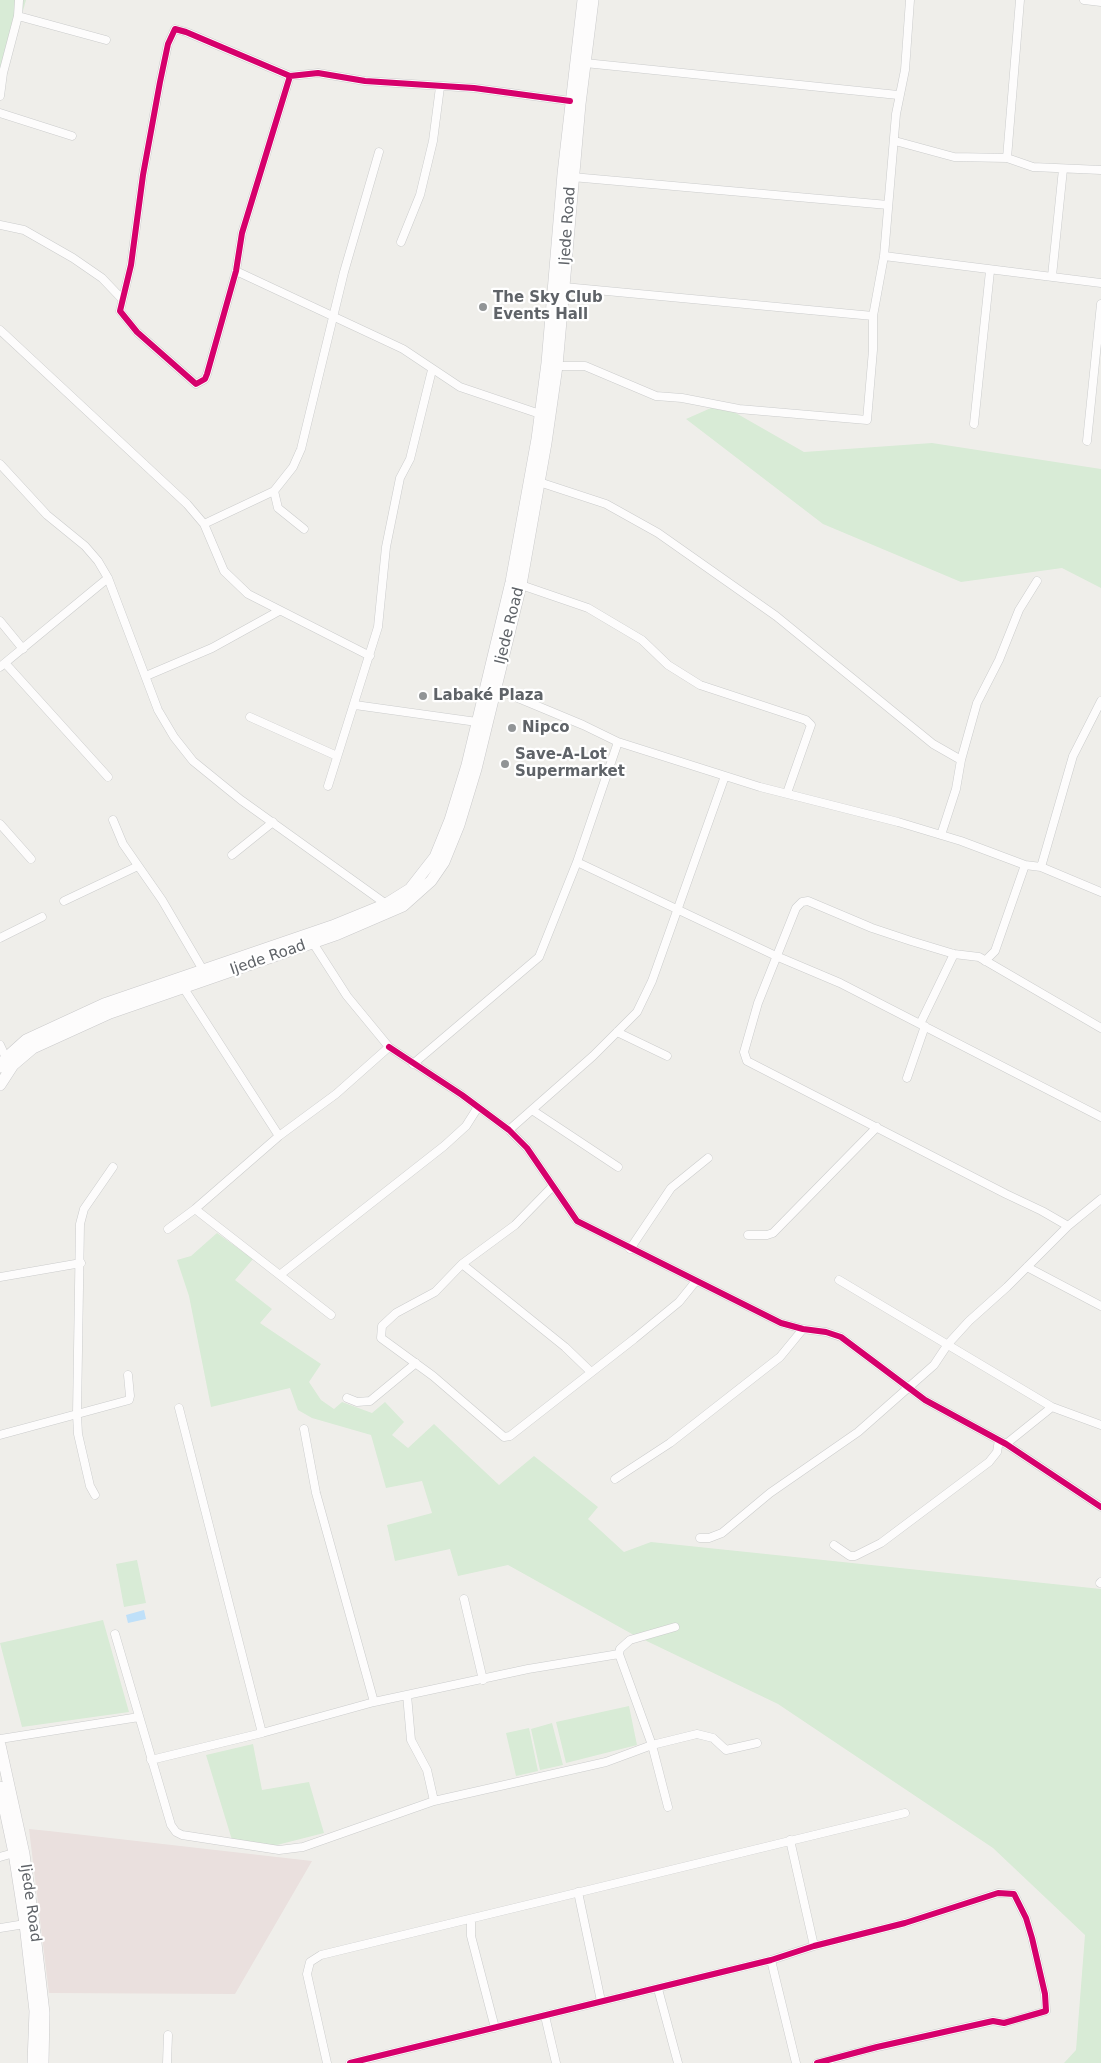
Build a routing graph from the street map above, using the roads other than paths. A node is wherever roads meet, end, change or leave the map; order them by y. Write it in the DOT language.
graph roads {
  1 [pos="19,0"];
  2 [pos="583,0"];
  3 [pos="593,0"];
  4 [pos="910,0"];
  5 [pos="1020,0"];
  6 [pos="1084,0"];
  7 [pos="1101,2"];
  8 [pos="18,16"];
  9 [pos="106,40"];
  10 [pos="585,63"];
  11 [pos="290,76"];
  12 [pos="440,87"];
  13 [pos="898,95"];
  14 [pos="0,96"];
  15 [pos="570,101"];
  16 [pos="0,113"];
  17 [pos="72,136"];
  18 [pos="895,141"];
  19 [pos="379,152"];
  20 [pos="1007,158"];
  21 [pos="1063,169"];
  22 [pos="1101,170"];
  23 [pos="572,177"];
  24 [pos="888,205"];
  25 [pos="0,225"];
  26 [pos="401,242"];
  27 [pos="884,256"];
  28 [pos="236,271"];
  29 [pos="990,271"];
  30 [pos="1052,276"];
  31 [pos="1101,283"];
  32 [pos="564,287"];
  33 [pos="122,299"];
  34 [pos="1101,304"];
  35 [pos="873,316"];
  36 [pos="333,317"];
  37 [pos="0,330"];
  38 [pos="556,366"];
  39 [pos="432,370"];
  40 [pos="540,414"];
  41 [pos="974,424"];
  42 [pos="1087,442"];
  43 [pos="0,464"];
  44 [pos="539,482"];
  45 [pos="274,491"];
  46 [pos="204,524"];
  47 [pos="304,529"];
  48 [pos="108,578"];
  49 [pos="1037,581"];
  50 [pos="521,585"];
  51 [pos="279,612"];
  52 [pos="0,621"];
  53 [pos="23,649"];
  54 [pos="370,656"];
  55 [pos="2,665"];
  56 [pos="146,676"];
  57 [pos="494,688"];
  58 [pos="1101,702"];
  59 [pos="355,705"];
  60 [pos="250,717"];
  61 [pos="476,722"];
  62 [pos="618,742"];
  63 [pos="337,756"];
  64 [pos="961,760"];
  65 [pos="725,776"];
  66 [pos="108,777"];
  67 [pos="328,786"];
  68 [pos="787,794"];
  69 [pos="113,820"];
  70 [pos="273,822"];
  71 [pos="0,824"];
  72 [pos="941,835"];
  73 [pos="232,855"];
  74 [pos="31,859"];
  75 [pos="577,862"];
  76 [pos="1025,865"];
  77 [pos="138,866"];
  78 [pos="1041,867"];
  79 [pos="1101,892"];
  80 [pos="64,901"];
  81 [pos="386,904"];
  82 [pos="677,909"];
  83 [pos="42,917"];
  84 [pos="0,938"];
  85 [pos="312,943"];
  86 [pos="954,954"];
  87 [pos="776,956"];
  88 [pos="985,961"];
  89 [pos="203,970"];
  90 [pos="183,987"];
  91 [pos="923,1025"];
  92 [pos="1101,1028"];
  93 [pos="617,1032"];
  94 [pos="0,1045"];
  95 [pos="389,1047"];
  96 [pos="667,1056"];
  97 [pos="3,1062"];
  98 [pos="413,1064"];
  99 [pos="907,1078"];
  100 [pos="0,1085"];
  101 [pos="478,1107"];
  102 [pos="532,1110"];
  103 [pos="1101,1117"];
  104 [pos="877,1127"];
  105 [pos="509,1130"];
  106 [pos="279,1136"];
  107 [pos="708,1158"];
  108 [pos="113,1167"];
  109 [pos="618,1168"];
  110 [pos="552,1187"];
  111 [pos="1101,1199"];
  112 [pos="196,1209"];
  113 [pos="1068,1226"];
  114 [pos="168,1230"];
  115 [pos="748,1235"];
  116 [pos="630,1249"];
  117 [pos="81,1262"];
  118 [pos="462,1264"];
  119 [pos="1027,1267"];
  120 [pos="281,1274"];
  121 [pos="0,1277"];
  122 [pos="840,1280"];
  123 [pos="696,1281"];
  124 [pos="1101,1306"];
  125 [pos="331,1315"];
  126 [pos="803,1329"];
  127 [pos="948,1344"];
  128 [pos="416,1363"];
  129 [pos="590,1372"];
  130 [pos="128,1375"];
  131 [pos="908,1387"];
  132 [pos="347,1398"];
  133 [pos="1052,1407"];
  134 [pos="179,1408"];
  135 [pos="77,1414"];
  136 [pos="1101,1425"];
  137 [pos="304,1429"];
  138 [pos="0,1435"];
  139 [pos="1002,1442"];
  140 [pos="615,1479"];
  141 [pos="94,1495"];
  142 [pos="1101,1507"];
  143 [pos="700,1538"];
  144 [pos="834,1545"];
  145 [pos="464,1599"];
  146 [pos="674,1627"];
  147 [pos="115,1634"];
  148 [pos="619,1654"];
  149 [pos="484,1680"];
  150 [pos="407,1695"];
  151 [pos="374,1702"];
  152 [pos="139,1718"];
  153 [pos="262,1733"];
  154 [pos="0,1740"];
  155 [pos="757,1742"];
  156 [pos="0,1745"];
  157 [pos="652,1745"];
  158 [pos="151,1760"];
  159 [pos="4,1790"];
  160 [pos="434,1802"];
  161 [pos="668,1807"];
  162 [pos="905,1813"];
  163 [pos="790,1840"];
  164 [pos="14,1853"];
  165 [pos="0,1856"];
  166 [pos="578,1892"];
  167 [pos="471,1919"];
  168 [pos="25,1924"];
  169 [pos="0,1928"];
  170 [pos="814,1946"];
  171 [pos="771,1960"];
  172 [pos="658,1989"];
  173 [pos="601,2002"];
  174 [pos="545,2016"];
  175 [pos="495,2028"];
  176 [pos="168,2035"];
  177 [pos="34,2063"];
  178 [pos="43,2063"];
  179 [pos="168,2063"];
  180 [pos="327,2063"];
  181 [pos="350,2063"];
  182 [pos="556,2063"];
  183 [pos="678,2063"];
  184 [pos="796,2063"];
  185 [pos="817,2063"];
  1 -- 8 [label="street"];
  2 -- 15 [label="main road, Ijede Road"];
  3 -- 10 [label="main road, Ijede Road"];
  4 -- 13 [label="street"];
  5 -- 20 [label="street"];
  6 -- 7 [label="street"];
  8 -- 9 [label="street"];
  8 -- 14 [label="street"];
  10 -- 13 [label="street"];
  10 -- 23 [label="main road, Ijede Road"];
  11 -- 12 [label="street"];
  11 -- 28 [label="street"];
  11 -- 33 [label="street"];
  12 -- 15 [label="street"];
  12 -- 26 [label="street"];
  13 -- 18 [label="street"];
  15 -- 40 [label="main road, Ijede Road"];
  16 -- 17 [label="street"];
  18 -- 20 [label="street"];
  18 -- 24 [label="street"];
  19 -- 36 [label="street"];
  20 -- 21 [label="street"];
  21 -- 22 [label="street"];
  21 -- 30 [label="street"];
  23 -- 24 [label="street"];
  23 -- 32 [label="main road, Ijede Road"];
  24 -- 27 [label="street"];
  25 -- 33 [label="street"];
  27 -- 29 [label="street"];
  27 -- 35 [label="street"];
  28 -- 33 [label="street"];
  28 -- 36 [label="street"];
  29 -- 30 [label="street"];
  29 -- 41 [label="street"];
  30 -- 31 [label="street"];
  32 -- 35 [label="street"];
  32 -- 38 [label="main road, Ijede Road"];
  34 -- 42 [label="street"];
  35 -- 38 [label="street"];
  36 -- 39 [label="street"];
  36 -- 45 [label="street"];
  37 -- 46 [label="street"];
  38 -- 44 [label="main road, Ijede Road"];
  39 -- 40 [label="street"];
  39 -- 54 [label="street"];
  40 -- 61 [label="main road, Ijede Road"];
  43 -- 48 [label="street"];
  44 -- 50 [label="main road, Ijede Road"];
  44 -- 64 [label="street"];
  45 -- 46 [label="street"];
  45 -- 47 [label="street"];
  46 -- 51 [label="street"];
  48 -- 53 [label="street"];
  48 -- 56 [label="street"];
  49 -- 64 [label="street"];
  50 -- 57 [label="main road, Ijede Road"];
  50 -- 68 [label="street"];
  51 -- 54 [label="street"];
  51 -- 56 [label="street"];
  52 -- 53 [label="street"];
  53 -- 55 [label="street"];
  54 -- 59 [label="street"];
  55 -- 66 [label="street"];
  56 -- 70 [label="street"];
  57 -- 62 [label="street"];
  57 -- 85 [label="main road, Ijede Road"];
  58 -- 78 [label="street"];
  59 -- 61 [label="street"];
  59 -- 63 [label="street"];
  60 -- 63 [label="street"];
  61 -- 81 [label="main road, Ijede Road"];
  62 -- 65 [label="street"];
  62 -- 75 [label="street"];
  63 -- 67 [label="street"];
  64 -- 72 [label="street"];
  65 -- 68 [label="street"];
  65 -- 82 [label="street"];
  68 -- 72 [label="street"];
  69 -- 77 [label="street"];
  70 -- 73 [label="street"];
  70 -- 81 [label="street"];
  71 -- 74 [label="street"];
  72 -- 76 [label="street"];
  75 -- 82 [label="street"];
  75 -- 98 [label="street"];
  76 -- 78 [label="street"];
  76 -- 88 [label="street"];
  77 -- 80 [label="street"];
  77 -- 89 [label="street"];
  78 -- 79 [label="street"];
  81 -- 89 [label="main road, Ijede Road"];
  82 -- 87 [label="street"];
  82 -- 93 [label="street"];
  83 -- 84 [label="street"];
  85 -- 90 [label="main road, Ijede Road"];
  85 -- 95 [label="street"];
  86 -- 87 [label="street"];
  86 -- 88 [label="street"];
  86 -- 91 [label="street"];
  87 -- 91 [label="street"];
  87 -- 104 [label="street"];
  88 -- 92 [label="street"];
  89 -- 97 [label="main road, Ijede Road"];
  90 -- 100 [label="main road, Ijede Road"];
  90 -- 106 [label="street"];
  91 -- 99 [label="street"];
  91 -- 103 [label="street"];
  93 -- 96 [label="street"];
  93 -- 102 [label="street"];
  94 -- 97 [label="street"];
  95 -- 98 [label="street"];
  95 -- 106 [label="street"];
  98 -- 101 [label="street"];
  101 -- 105 [label="street"];
  101 -- 120 [label="street"];
  102 -- 105 [label="street"];
  102 -- 109 [label="street"];
  104 -- 113 [label="street"];
  104 -- 115 [label="street"];
  105 -- 110 [label="street"];
  106 -- 112 [label="street"];
  107 -- 116 [label="street"];
  108 -- 117 [label="street"];
  110 -- 116 [label="street"];
  110 -- 118 [label="street"];
  111 -- 113 [label="street"];
  112 -- 114 [label="street"];
  112 -- 120 [label="street"];
  113 -- 119 [label="street"];
  116 -- 123 [label="street"];
  117 -- 121 [label="street"];
  117 -- 135 [label="street"];
  118 -- 128 [label="street"];
  118 -- 129 [label="street"];
  119 -- 124 [label="street"];
  119 -- 127 [label="street"];
  120 -- 125 [label="street"];
  122 -- 127 [label="street"];
  123 -- 126 [label="street"];
  123 -- 129 [label="street"];
  126 -- 131 [label="street"];
  126 -- 140 [label="street"];
  127 -- 131 [label="street"];
  127 -- 133 [label="street"];
  128 -- 129 [label="street"];
  128 -- 132 [label="street"];
  130 -- 135 [label="street"];
  131 -- 139 [label="street"];
  131 -- 143 [label="street"];
  133 -- 136 [label="street"];
  133 -- 139 [label="street"];
  134 -- 153 [label="street"];
  135 -- 138 [label="street"];
  135 -- 141 [label="street"];
  137 -- 151 [label="street"];
  139 -- 142 [label="street"];
  139 -- 144 [label="street"];
  145 -- 149 [label="street"];
  146 -- 148 [label="street"];
  147 -- 152 [label="street"];
  148 -- 149 [label="street"];
  148 -- 157 [label="street"];
  149 -- 150 [label="street"];
  150 -- 151 [label="street"];
  150 -- 160 [label="street"];
  151 -- 153 [label="street"];
  152 -- 154 [label="street"];
  152 -- 158 [label="street"];
  153 -- 158 [label="street"];
  155 -- 157 [label="street"];
  156 -- 159 [label="main road, Ijede Road"];
  157 -- 160 [label="street"];
  157 -- 161 [label="street"];
  158 -- 160 [label="street"];
  159 -- 164 [label="main road, Ijede Road"];
  159 -- 178 [label="main road, Ijede Road"];
  162 -- 163 [label="street"];
  163 -- 166 [label="street"];
  163 -- 170 [label="street"];
  164 -- 165 [label="street"];
  164 -- 168 [label="main road, Ijede Road"];
  166 -- 167 [label="street"];
  166 -- 173 [label="street"];
  167 -- 175 [label="street"];
  167 -- 180 [label="street"];
  168 -- 169 [label="street"];
  168 -- 177 [label="main road, Ijede Road"];
  170 -- 171 [label="street"];
  170 -- 185 [label="street"];
  171 -- 172 [label="street"];
  171 -- 184 [label="street"];
  172 -- 173 [label="street"];
  172 -- 183 [label="street"];
  173 -- 174 [label="street"];
  174 -- 175 [label="street"];
  174 -- 182 [label="street"];
  175 -- 181 [label="street"];
  176 -- 179 [label="street"];
}
